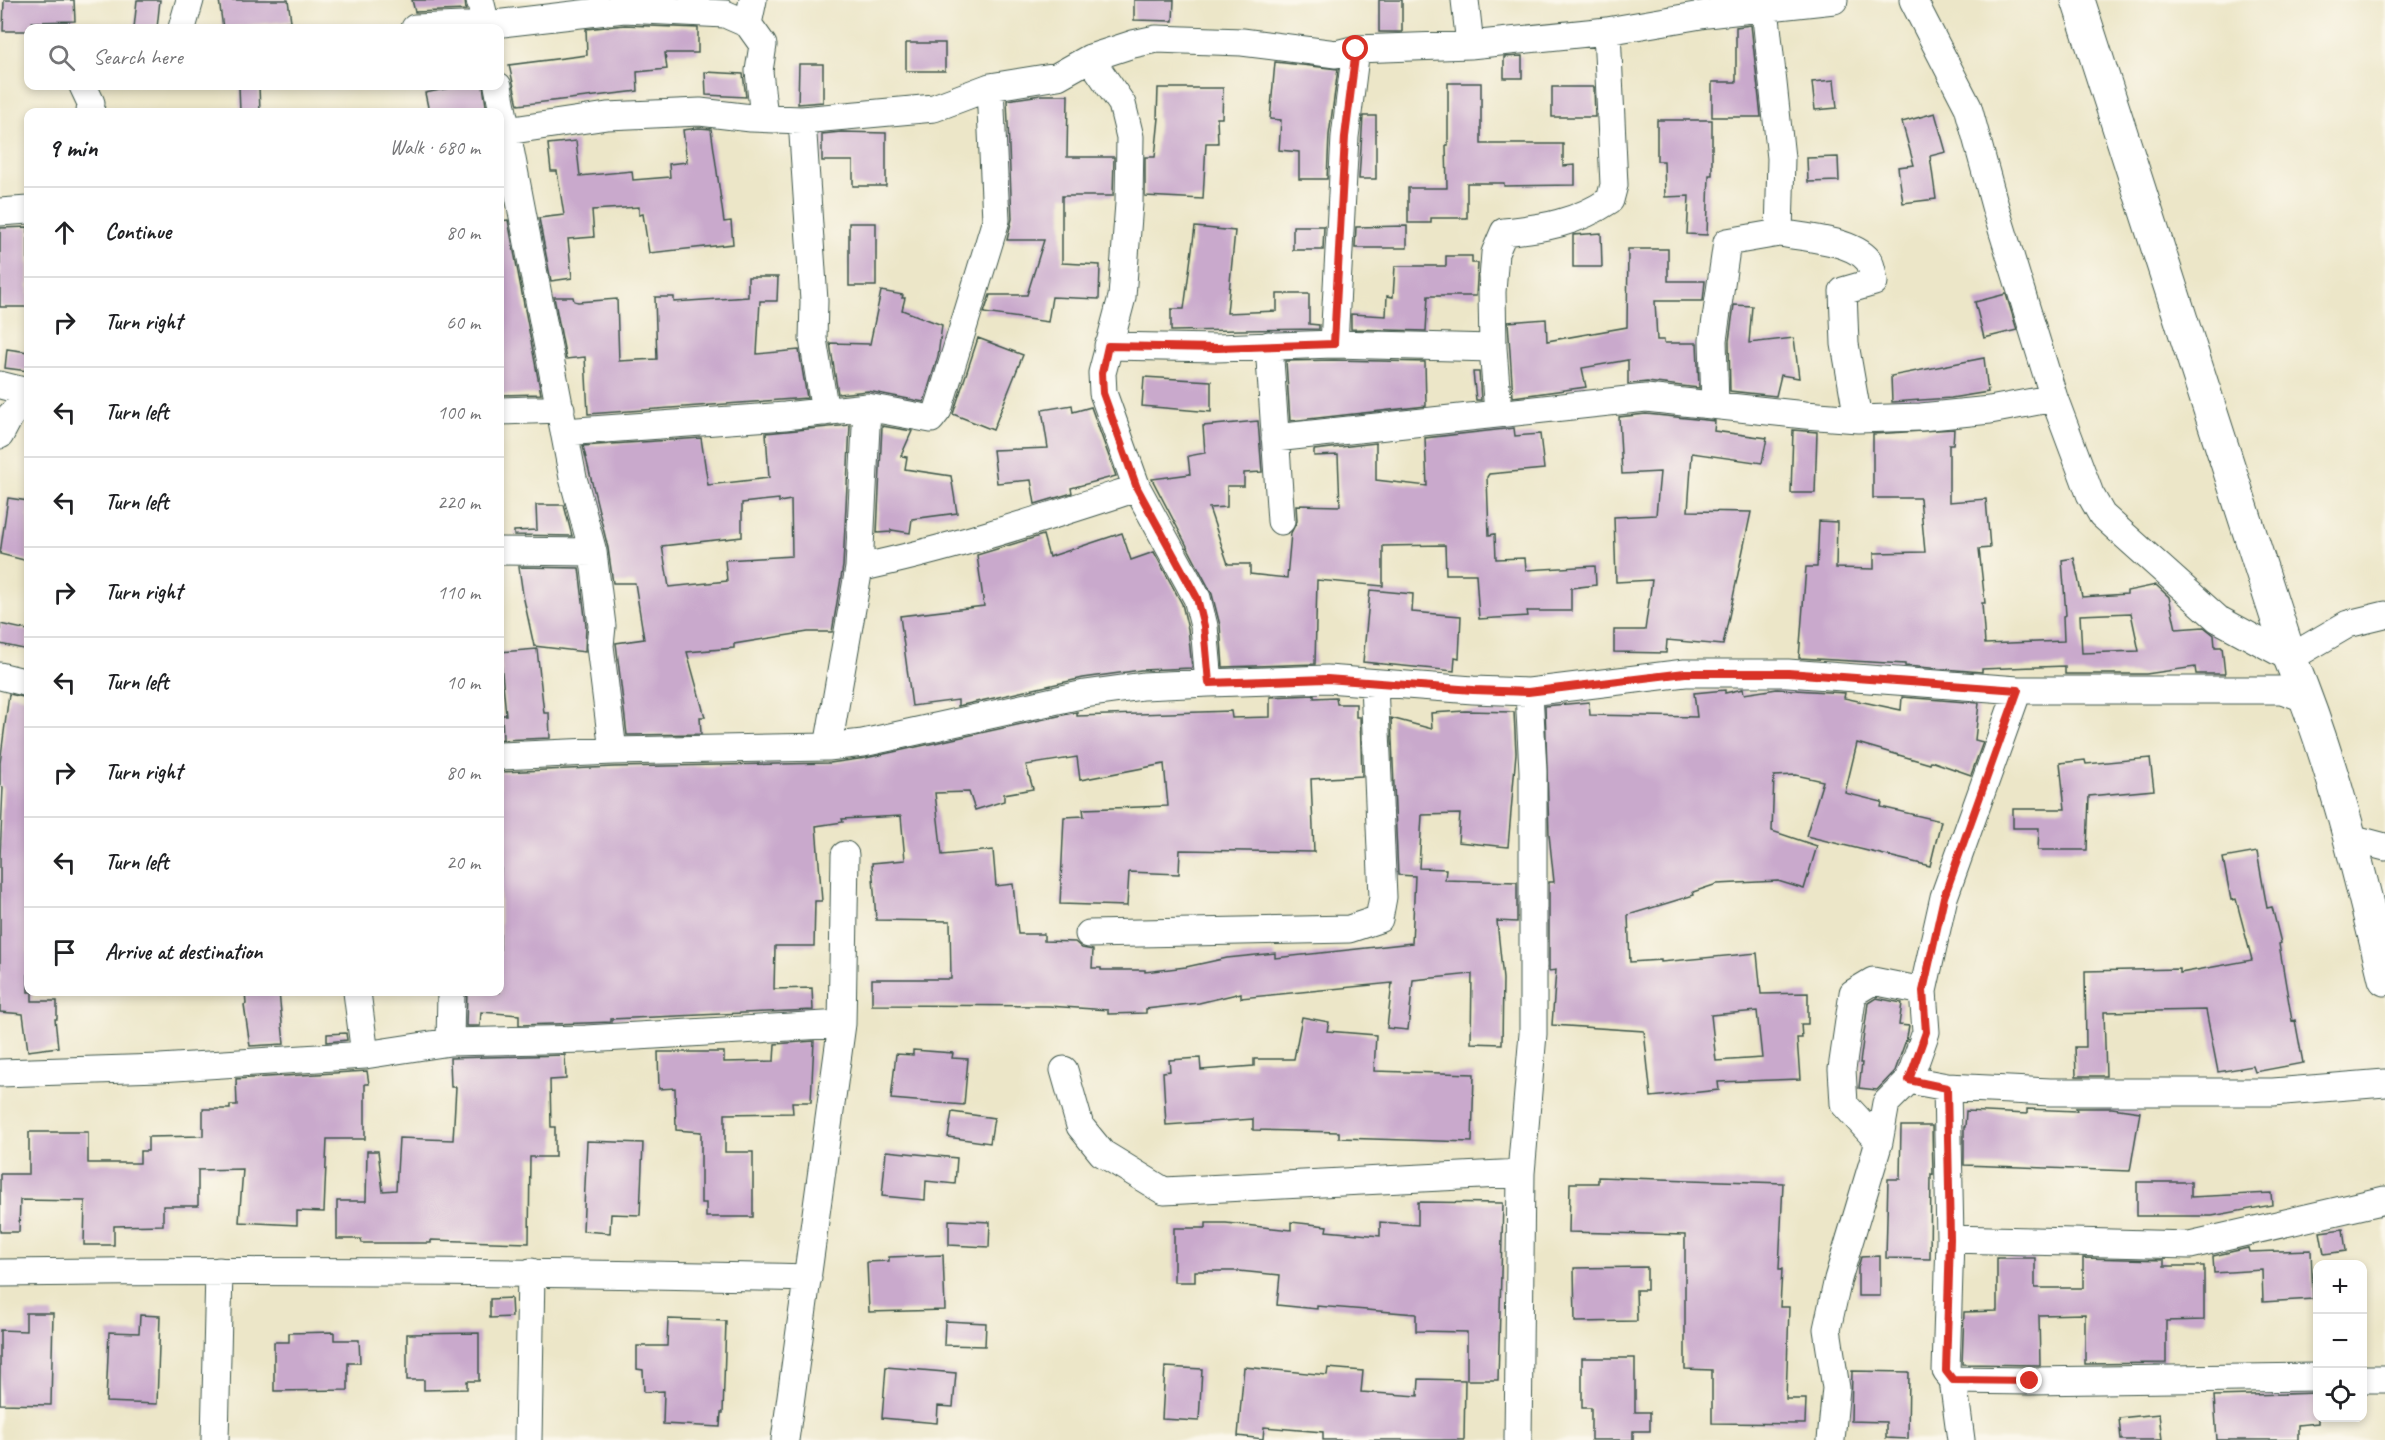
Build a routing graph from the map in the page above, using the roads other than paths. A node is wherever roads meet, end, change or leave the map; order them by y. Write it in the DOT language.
graph roads {
  1 [pos="190,0"];
  2 [pos="1465,0"];
  3 [pos="1834,0"];
  4 [pos="1913,0"];
  5 [pos="2078,0"];
  6 [pos="639,4"];
  7 [pos="1765,8"];
  8 [pos="750,12"];
  9 [pos="484,18"];
  10 [pos="183,24"];
  11 [pos="443,24"];
  12 [pos="1607,31"];
  13 [pos="1470,45"];
  14 [pos="1356,49"];
  15 [pos="1090,58"];
  16 [pos="990,87"];
  17 [pos="85,90"];
  18 [pos="498,90"];
  19 [pos="90,108"];
  20 [pos="500,108"];
  21 [pos="764,118"];
  22 [pos="802,120"];
  23 [pos="504,131"];
  24 [pos="504,136"];
  25 [pos="24,210"];
  26 [pos="0,212"];
  27 [pos="1779,233"];
  28 [pos="1334,344"];
  29 [pos="1269,345"];
  30 [pos="1108,346"];
  31 [pos="1493,348"];
  32 [pos="0,385"];
  33 [pos="24,391"];
  34 [pos="2054,398"];
  35 [pos="24,402"];
  36 [pos="1715,405"];
  37 [pos="867,407"];
  38 [pos="504,412"];
  39 [pos="825,412"];
  40 [pos="1498,413"];
  41 [pos="1858,419"];
  42 [pos="563,420"];
  43 [pos="0,435"];
  44 [pos="1275,438"];
  45 [pos="1137,488"];
  46 [pos="1281,522"];
  47 [pos="504,551"];
  48 [pos="593,552"];
  49 [pos="858,568"];
  50 [pos="2385,615"];
  51 [pos="2290,658"];
  52 [pos="0,676"];
  53 [pos="24,682"];
  54 [pos="1209,683"];
  55 [pos="1374,684"];
  56 [pos="2018,690"];
  57 [pos="1528,692"];
  58 [pos="2307,699"];
  59 [pos="828,747"];
  60 [pos="613,751"];
  61 [pos="504,756"];
  62 [pos="2351,838"];
  63 [pos="2385,847"];
  64 [pos="845,855"];
  65 [pos="1089,933"];
  66 [pos="2385,979"];
  67 [pos="1923,991"];
  68 [pos="358,996"];
  69 [pos="451,996"];
  70 [pos="842,1024"];
  71 [pos="450,1042"];
  72 [pos="365,1055"];
  73 [pos="1064,1070"];
  74 [pos="0,1073"];
  75 [pos="1909,1080"];
  76 [pos="2385,1083"];
  77 [pos="1947,1088"];
  78 [pos="1879,1142"];
  79 [pos="1521,1173"];
  80 [pos="2385,1200"];
  81 [pos="1950,1239"];
  82 [pos="219,1271"];
  83 [pos="531,1272"];
  84 [pos="0,1273"];
  85 [pos="808,1278"];
  86 [pos="2313,1377"];
  87 [pos="2367,1379"];
  88 [pos="2385,1379"];
  89 [pos="1953,1380"];
  90 [pos="215,1440"];
  91 [pos="528,1440"];
  92 [pos="785,1440"];
  93 [pos="1518,1440"];
  94 [pos="1831,1440"];
  95 [pos="1961,1440"];
  1 -- 10 [label="street"];
  2 -- 13 [label="street"];
  3 -- 7 [label="street"];
  4 -- 34 [label="street"];
  5 -- 51 [label="main road"];
  6 -- 8 [label="street"];
  6 -- 9 [label="street"];
  7 -- 12 [label="street"];
  7 -- 27 [label="street"];
  8 -- 21 [label="street"];
  9 -- 11 [label="street"];
  12 -- 13 [label="street"];
  12 -- 31 [label="street"];
  13 -- 14 [label="street"];
  14 -- 15 [label="street"];
  14 -- 28 [label="street"];
  15 -- 16 [label="street"];
  15 -- 30 [label="street"];
  16 -- 22 [label="street"];
  16 -- 37 [label="street"];
  17 -- 19 [label="street"];
  18 -- 20 [label="street"];
  21 -- 22 [label="street"];
  21 -- 23 [label="street"];
  22 -- 39 [label="street"];
  24 -- 42 [label="street"];
  25 -- 26 [label="street"];
  27 -- 36 [label="street"];
  27 -- 41 [label="street"];
  28 -- 29 [label="street"];
  28 -- 31 [label="street"];
  29 -- 30 [label="street"];
  29 -- 44 [label="street"];
  30 -- 45 [label="street"];
  31 -- 40 [label="street"];
  32 -- 33 [label="street"];
  34 -- 41 [label="street"];
  34 -- 51 [label="street"];
  35 -- 43 [label="street"];
  36 -- 40 [label="street"];
  36 -- 41 [label="street"];
  37 -- 39 [label="street"];
  37 -- 49 [label="street"];
  38 -- 42 [label="street"];
  39 -- 42 [label="street"];
  40 -- 44 [label="street"];
  42 -- 48 [label="street"];
  44 -- 46 [label="street"];
  45 -- 49 [label="street"];
  45 -- 54 [label="street"];
  47 -- 48 [label="street"];
  48 -- 60 [label="street"];
  49 -- 59 [label="street"];
  50 -- 51 [label="street"];
  51 -- 58 [label="main road"];
  52 -- 53 [label="street"];
  54 -- 55 [label="street"];
  54 -- 59 [label="street"];
  55 -- 57 [label="street"];
  55 -- 65 [label="street"];
  56 -- 57 [label="street"];
  56 -- 58 [label="street"];
  56 -- 67 [label="street"];
  57 -- 79 [label="street"];
  58 -- 62 [label="main road"];
  59 -- 60 [label="street"];
  60 -- 61 [label="street"];
  62 -- 63 [label="street"];
  62 -- 66 [label="main road"];
  64 -- 70 [label="street"];
  67 -- 75 [label="street"];
  67 -- 78 [label="street"];
  68 -- 72 [label="street"];
  69 -- 71 [label="street"];
  70 -- 71 [label="street"];
  70 -- 85 [label="street"];
  71 -- 72 [label="street"];
  72 -- 74 [label="street"];
  73 -- 79 [label="street"];
  75 -- 77 [label="street"];
  75 -- 78 [label="street"];
  76 -- 77 [label="street"];
  77 -- 81 [label="street"];
  78 -- 94 [label="street"];
  79 -- 93 [label="street"];
  80 -- 81 [label="street"];
  81 -- 89 [label="street"];
  82 -- 83 [label="street"];
  82 -- 84 [label="street"];
  82 -- 90 [label="street"];
  83 -- 85 [label="street"];
  83 -- 91 [label="street"];
  85 -- 92 [label="street"];
  86 -- 89 [label="street"];
  87 -- 88 [label="street"];
  89 -- 95 [label="street"];
}
